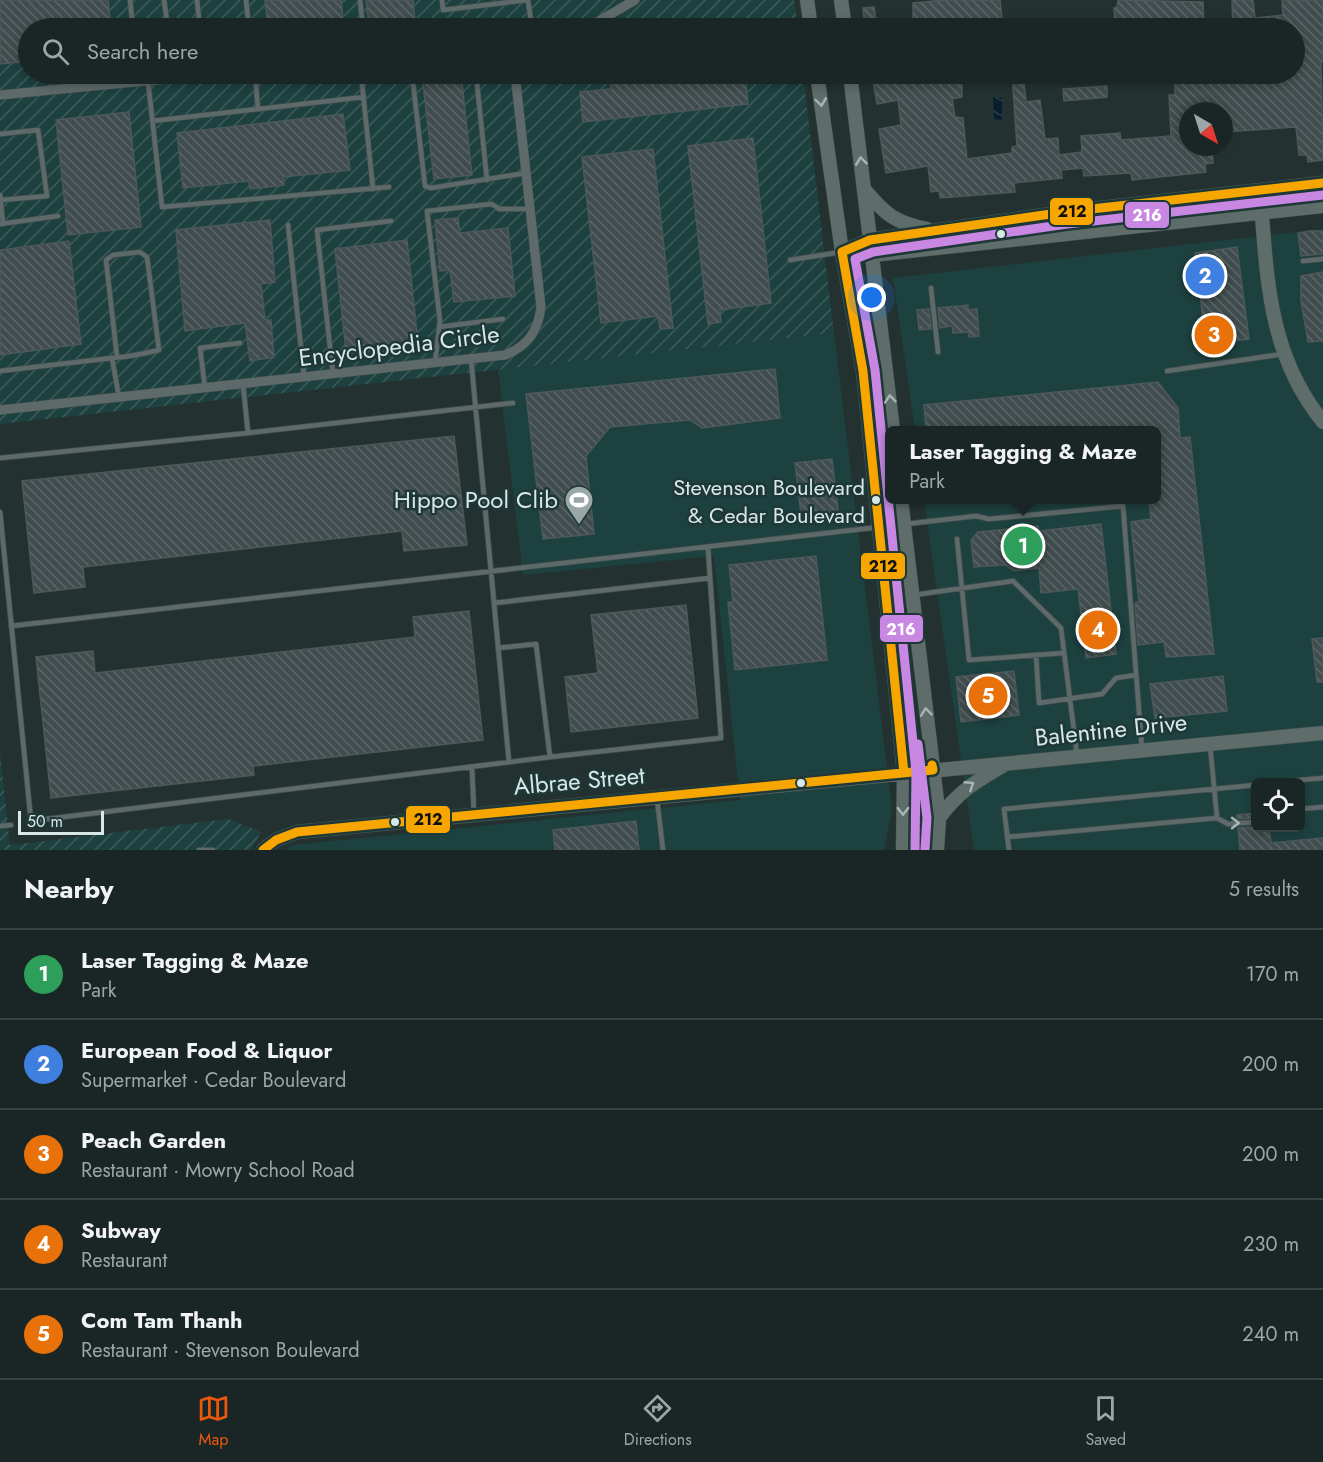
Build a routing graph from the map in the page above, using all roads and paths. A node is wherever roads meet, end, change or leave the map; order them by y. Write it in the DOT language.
graph roads {
  1 [pos="130,0"];
  2 [pos="164,0"];
  3 [pos="197,0"];
  4 [pos="246,0"];
  5 [pos="360,0"];
  6 [pos="442,0"];
  7 [pos="528,0"];
  8 [pos="635,0"];
  9 [pos="807,0"];
  10 [pos="841,0"];
  11 [pos="132,18"];
  12 [pos="167,18"];
  13 [pos="199,18"];
  14 [pos="248,18"];
  15 [pos="362,18"];
  16 [pos="531,18"];
  17 [pos="604,18"];
  18 [pos="810,18"];
  19 [pos="844,18"];
  20 [pos="92,84"];
  21 [pos="144,84"];
  22 [pos="256,84"];
  23 [pos="362,84"];
  24 [pos="413,84"];
  25 [pos="477,84"];
  26 [pos="516,84"];
  27 [pos="818,84"];
  28 [pos="851,84"];
  29 [pos="0,95"];
  30 [pos="364,97"];
  31 [pos="258,109"];
  32 [pos="153,121"];
  33 [pos="0,134"];
  34 [pos="526,173"];
  35 [pos="487,180"];
  36 [pos="1323,183"];
  37 [pos="389,187"];
  38 [pos="373,189"];
  39 [pos="864,189"];
  40 [pos="1260,190"];
  41 [pos="0,195"];
  42 [pos="1,200"];
  43 [pos="1323,206"];
  44 [pos="530,209"];
  45 [pos="1262,213"];
  46 [pos="58,216"];
  47 [pos="391,221"];
  48 [pos="2,224"];
  49 [pos="288,225"];
  50 [pos="938,231"];
  51 [pos="870,240"];
  52 [pos="842,252"];
  53 [pos="872,255"];
  54 [pos="1323,259"];
  55 [pos="790,260"];
  56 [pos="1303,261"];
  57 [pos="931,288"];
  58 [pos="503,319"];
  59 [pos="439,327"];
  60 [pos="240,343"];
  61 [pos="938,352"];
  62 [pos="1283,354"];
  63 [pos="114,358"];
  64 [pos="471,358"];
  65 [pos="435,362"];
  66 [pos="0,370"];
  67 [pos="1167,371"];
  68 [pos="333,374"];
  69 [pos="304,377"];
  70 [pos="243,384"];
  71 [pos="205,388"];
  72 [pos="119,397"];
  73 [pos="513,403"];
  74 [pos="475,407"];
  75 [pos="0,410"];
  76 [pos="1323,422"];
  77 [pos="893,426"];
  78 [pos="248,433"];
  79 [pos="0,458"];
  80 [pos="901,504"];
  81 [pos="0,512"];
  82 [pos="904,525"];
  83 [pos="877,528"];
  84 [pos="957,539"];
  85 [pos="708,548"];
  86 [pos="491,573"];
  87 [pos="710,578"];
  88 [pos="962,586"];
  89 [pos="912,596"];
  90 [pos="494,603"];
  91 [pos="11,626"];
  92 [pos="498,648"];
  93 [pos="1065,653"];
  94 [pos="1036,655"];
  95 [pos="1136,675"];
  96 [pos="1070,698"];
  97 [pos="1323,733"];
  98 [pos="1209,743"];
  99 [pos="1142,749"];
  100 [pos="1077,755"];
  101 [pos="550,757"];
  102 [pos="509,762"];
  103 [pos="1010,762"];
  104 [pos="472,768"];
  105 [pos="933,770"];
  106 [pos="904,773"];
  107 [pos="1323,778"];
  108 [pos="1305,780"];
  109 [pos="1251,785"];
  110 [pos="1213,789"];
  111 [pos="656,796"];
  112 [pos="1323,807"];
  113 [pos="1305,809"];
  114 [pos="474,814"];
  115 [pos="939,818"];
  116 [pos="1217,818"];
  117 [pos="1251,822"];
  118 [pos="11,825"];
  119 [pos="0,826"];
  120 [pos="1007,837"];
  121 [pos="199,850"];
  122 [pos="210,850"];
  123 [pos="263,850"];
  124 [pos="663,850"];
  125 [pos="903,850"];
  126 [pos="937,850"];
  127 [pos="1009,850"];
  1 -- 11 [label="lane"];
  2 -- 12 [label="lane"];
  3 -- 13 [label="lane"];
  4 -- 14 [label="lane"];
  5 -- 15 [label="lane"];
  6 -- 7 [label="lane"];
  7 -- 16 [label="lane"];
  8 -- 17 [label="street"];
  9 -- 18 [label="main road"];
  10 -- 19 [label="main road"];
  20 -- 29 [label="street"];
  21 -- 32 [label="lane"];
  22 -- 31 [label="lane"];
  23 -- 30 [label="lane"];
  24 -- 35 [label="lane"];
  25 -- 35 [label="lane"];
  26 -- 34 [label="street, Encyclopedia Circle"];
  27 -- 52 [label="main road, one-way"];
  39 -- 28 [label="main road, one-way"];
  30 -- 31 [label="lane"];
  30 -- 38 [label="lane"];
  31 -- 32 [label="lane"];
  32 -- 38 [label="lane"];
  33 -- 42 [label="lane"];
  34 -- 35 [label="lane"];
  34 -- 44 [label="street, Encyclopedia Circle"];
  36 -- 40 [label="main road"];
  37 -- 38 [label="lane"];
  39 -- 50 [label="main road"];
  39 -- 51 [label="main road"];
  40 -- 45 [label="main road"];
  40 -- 50 [label="main road"];
  41 -- 42 [label="lane"];
  42 -- 48 [label="lane"];
  43 -- 45 [label="main road"];
  44 -- 59 [label="lane"];
  44 -- 64 [label="street, Encyclopedia Circle"];
  45 -- 53 [label="main road"];
  45 -- 62 [label="main road"];
  46 -- 48 [label="lane"];
  47 -- 68 [label="lane"];
  49 -- 69 [label="lane"];
  50 -- 51 [label="main road"];
  51 -- 52 [label="main road"];
  51 -- 53 [label="main road"];
  52 -- 53 [label="main road"];
  52 -- 55 [label="lane"];
  52 -- 83 [label="main road"];
  77 -- 53 [label="main road, one-way"];
  54 -- 56 [label="lane"];
  57 -- 61 [label="lane"];
  58 -- 59 [label="lane"];
  59 -- 65 [label="lane"];
  60 -- 71 [label="lane"];
  62 -- 67 [label="lane"];
  62 -- 76 [label="main road"];
  63 -- 63 [label="lane"];
  63 -- 66 [label="lane"];
  63 -- 72 [label="lane"];
  64 -- 65 [label="street, Encyclopedia Circle"];
  64 -- 74 [label="lane"];
  65 -- 68 [label="street, Encyclopedia Circle"];
  68 -- 69 [label="street, Encyclopedia Circle"];
  69 -- 70 [label="street, Encyclopedia Circle"];
  70 -- 71 [label="street, Encyclopedia Circle"];
  70 -- 78 [label="lane"];
  71 -- 72 [label="street, Encyclopedia Circle"];
  72 -- 75 [label="street, Encyclopedia Circle"];
  73 -- 74 [label="lane"];
  74 -- 78 [label="lane"];
  74 -- 86 [label="lane"];
  78 -- 79 [label="lane"];
  80 -- 82 [label="main road"];
  81 -- 91 [label="lane"];
  82 -- 83 [label="lane"];
  82 -- 89 [label="main road"];
  82 -- 95 [label="lane"];
  83 -- 85 [label="lane"];
  83 -- 106 [label="main road"];
  84 -- 88 [label="lane"];
  85 -- 86 [label="lane"];
  85 -- 87 [label="lane"];
  86 -- 90 [label="lane"];
  86 -- 91 [label="lane"];
  87 -- 90 [label="lane"];
  87 -- 101 [label="lane"];
  88 -- 89 [label="lane"];
  88 -- 93 [label="lane"];
  88 -- 94 [label="lane"];
  105 -- 89 [label="main road, one-way"];
  90 -- 92 [label="lane"];
  91 -- 104 [label="lane"];
  92 -- 101 [label="lane"];
  92 -- 102 [label="lane"];
  93 -- 94 [label="lane"];
  93 -- 96 [label="lane"];
  94 -- 96 [label="lane"];
  95 -- 96 [label="lane"];
  95 -- 99 [label="lane"];
  96 -- 100 [label="lane"];
  97 -- 98 [label="main road, Balentine Drive"];
  98 -- 99 [label="main road, Balentine Drive"];
  98 -- 110 [label="lane"];
  99 -- 100 [label="main road, Balentine Drive"];
  100 -- 103 [label="main road, Balentine Drive"];
  101 -- 102 [label="lane"];
  102 -- 104 [label="lane"];
  103 -- 105 [label="main road, Balentine Drive"];
  115 -- 103 [label="main road, one-way"];
  104 -- 114 [label="lane"];
  105 -- 106 [label="main road, Balentine Drive"];
  105 -- 115 [label="main road"];
  106 -- 111 [label="main road, Albrae Street"];
  106 -- 125 [label="main road, one-way"];
  107 -- 108 [label="lane"];
  109 -- 110 [label="lane"];
  110 -- 116 [label="lane"];
  110 -- 120 [label="lane"];
  111 -- 114 [label="main road, Albrae Street"];
  111 -- 124 [label="lane"];
  112 -- 113 [label="lane"];
  114 -- 123 [label="main road, Albrae Street"];
  115 -- 126 [label="main road"];
  116 -- 117 [label="lane, one-way"];
  116 -- 120 [label="lane"];
  118 -- 119 [label="lane"];
  120 -- 127 [label="lane"];
  121 -- 122 [label="lane"];
}
